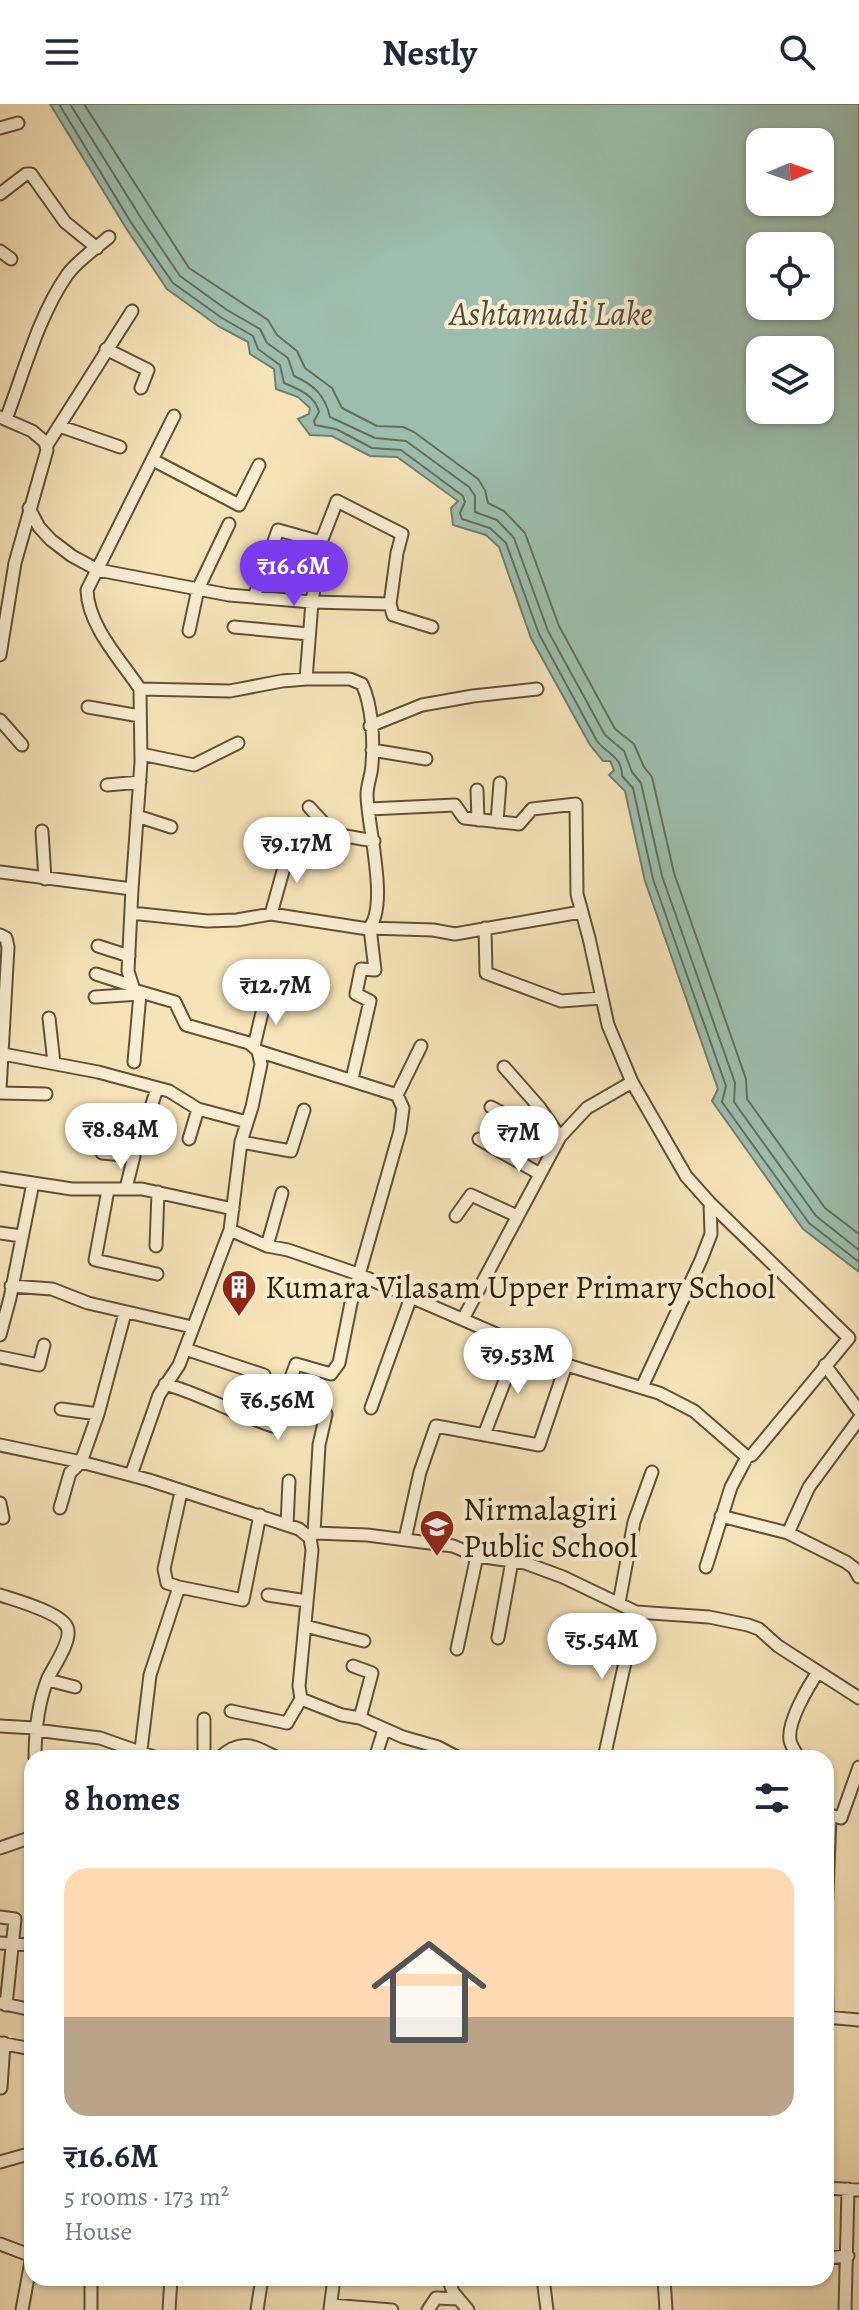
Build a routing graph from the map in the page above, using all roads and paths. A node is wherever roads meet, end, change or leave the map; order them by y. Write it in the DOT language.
graph roads {
  1 [pos="18,123"];
  2 [pos="0,128"];
  3 [pos="0,194"];
  4 [pos="109,237"];
  5 [pos="97,248"];
  6 [pos="0,251"];
  7 [pos="11,259"];
  8 [pos="132,311"];
  9 [pos="106,349"];
  10 [pos="141,388"];
  11 [pos="174,416"];
  12 [pos="3,418"];
  13 [pos="59,426"];
  14 [pos="47,445"];
  15 [pos="120,447"];
  16 [pos="153,460"];
  17 [pos="259,465"];
  18 [pos="29,508"];
  19 [pos="229,524"];
  20 [pos="321,542"];
  21 [pos="98,570"];
  22 [pos="198,589"];
  23 [pos="254,597"];
  24 [pos="312,602"];
  25 [pos="390,604"];
  26 [pos="234,627"];
  27 [pos="432,627"];
  28 [pos="189,631"];
  29 [pos="309,634"];
  30 [pos="1,643"];
  31 [pos="0,655"];
  32 [pos="306,679"];
  33 [pos="140,689"];
  34 [pos="537,689"];
  35 [pos="88,707"];
  36 [pos="140,716"];
  37 [pos="0,720"];
  38 [pos="370,726"];
  39 [pos="238,743"];
  40 [pos="22,745"];
  41 [pos="372,750"];
  42 [pos="141,754"];
  43 [pos="426,759"];
  44 [pos="140,782"];
  45 [pos="500,783"];
  46 [pos="107,785"];
  47 [pos="477,790"];
  48 [pos="309,807"];
  49 [pos="369,809"];
  50 [pos="137,816"];
  51 [pos="478,820"];
  52 [pos="497,822"];
  53 [pos="171,827"];
  54 [pos="42,831"];
  55 [pos="374,841"];
  56 [pos="290,846"];
  57 [pos="0,872"];
  58 [pos="45,879"];
  59 [pos="132,889"];
  60 [pos="581,912"];
  61 [pos="131,913"];
  62 [pos="271,914"];
  63 [pos="370,928"];
  64 [pos="485,928"];
  65 [pos="0,935"];
  66 [pos="98,946"];
  67 [pos="129,956"];
  68 [pos="96,974"];
  69 [pos="130,985"];
  70 [pos="140,994"];
  71 [pos="95,997"];
  72 [pos="601,998"];
  73 [pos="265,1000"];
  74 [pos="3,1010"];
  75 [pos="49,1018"];
  76 [pos="421,1046"];
  77 [pos="256,1048"];
  78 [pos="3,1054"];
  79 [pos="134,1062"];
  80 [pos="54,1063"];
  81 [pos="504,1067"];
  82 [pos="1,1074"];
  83 [pos="352,1079"];
  84 [pos="632,1082"];
  85 [pos="157,1088"];
  86 [pos="0,1092"];
  87 [pos="46,1094"];
  88 [pos="397,1095"];
  89 [pos="491,1107"];
  90 [pos="198,1109"];
  91 [pos="304,1110"];
  92 [pos="247,1122"];
  93 [pos="526,1133"];
  94 [pos="104,1137"];
  95 [pos="560,1137"];
  96 [pos="189,1139"];
  97 [pos="479,1139"];
  98 [pos="241,1142"];
  99 [pos="499,1150"];
  100 [pos="102,1153"];
  101 [pos="512,1157"];
  102 [pos="540,1174"];
  103 [pos="0,1178"];
  104 [pos="33,1183"];
  105 [pos="126,1188"];
  106 [pos="108,1190"];
  107 [pos="158,1192"];
  108 [pos="282,1193"];
  109 [pos="710,1203"];
  110 [pos="233,1209"];
  111 [pos="456,1216"];
  112 [pos="517,1216"];
  113 [pos="230,1230"];
  114 [pos="0,1233"];
  115 [pos="21,1236"];
  116 [pos="156,1246"];
  117 [pos="267,1246"];
  118 [pos="157,1274"];
  119 [pos="358,1274"];
  120 [pos="7,1294"];
  121 [pos="411,1297"];
  122 [pos="125,1313"];
  123 [pos="463,1319"];
  124 [pos="192,1327"];
  125 [pos="0,1335"];
  126 [pos="519,1344"];
  127 [pos="44,1345"];
  128 [pos="185,1349"];
  129 [pos="0,1357"];
  130 [pos="566,1365"];
  131 [pos="825,1365"];
  132 [pos="264,1375"];
  133 [pos="165,1384"];
  134 [pos="642,1387"];
  135 [pos="371,1408"];
  136 [pos="61,1409"];
  137 [pos="859,1411"];
  138 [pos="98,1414"];
  139 [pos="326,1414"];
  140 [pos="859,1419"];
  141 [pos="484,1435"];
  142 [pos="0,1445"];
  143 [pos="747,1457"];
  144 [pos="81,1462"];
  145 [pos="652,1472"];
  146 [pos="131,1475"];
  147 [pos="289,1481"];
  148 [pos="181,1492"];
  149 [pos="0,1503"];
  150 [pos="60,1508"];
  151 [pos="260,1515"];
  152 [pos="721,1516"];
  153 [pos="3,1518"];
  154 [pos="287,1525"];
  155 [pos="788,1533"];
  156 [pos="312,1536"];
  157 [pos="405,1539"];
  158 [pos="477,1556"];
  159 [pos="512,1561"];
  160 [pos="706,1567"];
  161 [pos="859,1577"];
  162 [pos="179,1587"];
  163 [pos="0,1595"];
  164 [pos="268,1595"];
  165 [pos="307,1601"];
  166 [pos="619,1603"];
  167 [pos="636,1612"];
  168 [pos="305,1626"];
  169 [pos="498,1638"];
  170 [pos="364,1641"];
  171 [pos="457,1649"];
  172 [pos="353,1666"];
  173 [pos="818,1672"];
  174 [pos="48,1680"];
  175 [pos="75,1687"];
  176 [pos="859,1698"];
  177 [pos="301,1699"];
  178 [pos="231,1711"];
  179 [pos="360,1718"];
  180 [pos="204,1719"];
  181 [pos="0,1726"];
  182 [pos="35,1729"];
  183 [pos="384,1730"];
  184 [pos="35,1750"];
  185 [pos="127,1750"];
  186 [pos="141,1750"];
  187 [pos="204,1750"];
  188 [pos="230,1750"];
  189 [pos="259,1750"];
  190 [pos="378,1750"];
  191 [pos="444,1750"];
  192 [pos="606,1750"];
  193 [pos="794,1750"];
  194 [pos="859,1767"];
  195 [pos="834,1816"];
  196 [pos="24,1840"];
  197 [pos="0,1848"];
  198 [pos="0,1917"];
  199 [pos="0,1943"];
  200 [pos="14,1943"];
  201 [pos="24,1944"];
  202 [pos="3,2004"];
  203 [pos="24,2008"];
  204 [pos="834,2018"];
  205 [pos="859,2020"];
  206 [pos="2,2043"];
  207 [pos="24,2047"];
  208 [pos="1,2088"];
  209 [pos="24,2155"];
  210 [pos="0,2162"];
  211 [pos="834,2188"];
  212 [pos="854,2189"];
  213 [pos="0,2244"];
  214 [pos="24,2253"];
  215 [pos="848,2256"];
  216 [pos="834,2257"];
  217 [pos="26,2286"];
  218 [pos="91,2286"];
  219 [pos="170,2286"];
  220 [pos="261,2286"];
  221 [pos="333,2286"];
  222 [pos="452,2286"];
  223 [pos="544,2286"];
  224 [pos="664,2286"];
  225 [pos="458,2299"];
  226 [pos="330,2307"];
  227 [pos="22,2310"];
  228 [pos="91,2310"];
  229 [pos="169,2310"];
  230 [pos="257,2310"];
  231 [pos="392,2310"];
  232 [pos="428,2310"];
  233 [pos="468,2310"];
  234 [pos="547,2310"];
  235 [pos="666,2310"];
  236 [pos="845,2310"];
  1 -- 2 [label="street"];
  3 -- 5 [label="street"];
  4 -- 5 [label="street"];
  5 -- 12 [label="street"];
  6 -- 7 [label="street"];
  8 -- 9 [label="street"];
  9 -- 10 [label="street"];
  9 -- 13 [label="street"];
  11 -- 16 [label="street"];
  12 -- 14 [label="street"];
  13 -- 14 [label="street"];
  13 -- 15 [label="street"];
  14 -- 18 [label="street"];
  16 -- 17 [label="street"];
  16 -- 21 [label="street"];
  18 -- 21 [label="street"];
  18 -- 30 [label="street"];
  19 -- 22 [label="street"];
  20 -- 23 [label="street"];
  20 -- 24 [label="street"];
  20 -- 25 [label="street"];
  21 -- 22 [label="street"];
  21 -- 33 [label="street"];
  22 -- 23 [label="street"];
  22 -- 28 [label="street"];
  23 -- 24 [label="street"];
  24 -- 25 [label="street"];
  24 -- 29 [label="street"];
  25 -- 27 [label="street"];
  26 -- 29 [label="street"];
  29 -- 32 [label="street"];
  30 -- 31 [label="street"];
  32 -- 33 [label="street"];
  32 -- 38 [label="street"];
  33 -- 36 [label="street"];
  34 -- 38 [label="street"];
  35 -- 36 [label="street"];
  36 -- 42 [label="street"];
  37 -- 40 [label="street"];
  38 -- 41 [label="street"];
  39 -- 42 [label="street"];
  41 -- 43 [label="street"];
  41 -- 49 [label="street"];
  42 -- 44 [label="street"];
  44 -- 46 [label="street"];
  44 -- 50 [label="street"];
  45 -- 52 [label="street"];
  47 -- 51 [label="street"];
  48 -- 55 [label="street"];
  49 -- 51 [label="street"];
  49 -- 55 [label="street"];
  50 -- 53 [label="street"];
  50 -- 59 [label="street"];
  51 -- 52 [label="street"];
  52 -- 60 [label="street"];
  54 -- 58 [label="street"];
  55 -- 63 [label="street"];
  56 -- 62 [label="street"];
  57 -- 58 [label="street"];
  58 -- 59 [label="street"];
  59 -- 61 [label="street"];
  60 -- 64 [label="street"];
  60 -- 72 [label="street"];
  61 -- 62 [label="street"];
  61 -- 67 [label="street"];
  62 -- 63 [label="street"];
  63 -- 64 [label="street"];
  63 -- 83 [label="street"];
  64 -- 72 [label="street"];
  65 -- 74 [label="street"];
  66 -- 67 [label="street"];
  67 -- 69 [label="street"];
  68 -- 69 [label="street"];
  69 -- 70 [label="street"];
  70 -- 71 [label="street"];
  70 -- 77 [label="street"];
  70 -- 79 [label="street"];
  72 -- 84 [label="street"];
  73 -- 77 [label="street"];
  74 -- 78 [label="street"];
  75 -- 80 [label="street"];
  76 -- 88 [label="street"];
  77 -- 83 [label="street"];
  77 -- 92 [label="street"];
  78 -- 80 [label="street"];
  78 -- 82 [label="street"];
  80 -- 85 [label="street"];
  81 -- 95 [label="street"];
  82 -- 86 [label="street"];
  83 -- 88 [label="street"];
  84 -- 95 [label="street"];
  84 -- 109 [label="street"];
  85 -- 90 [label="street"];
  85 -- 94 [label="street"];
  86 -- 87 [label="street"];
  88 -- 119 [label="street"];
  89 -- 99 [label="street"];
  90 -- 92 [label="street"];
  90 -- 96 [label="street"];
  91 -- 98 [label="street"];
  92 -- 98 [label="street"];
  93 -- 101 [label="street"];
  95 -- 102 [label="street"];
  97 -- 99 [label="street"];
  98 -- 110 [label="street"];
  99 -- 101 [label="street"];
  100 -- 105 [label="street"];
  101 -- 102 [label="street"];
  102 -- 112 [label="street"];
  103 -- 104 [label="street"];
  104 -- 106 [label="street"];
  104 -- 115 [label="street"];
  105 -- 106 [label="street"];
  105 -- 107 [label="street"];
  106 -- 118 [label="street"];
  107 -- 110 [label="street"];
  107 -- 116 [label="street"];
  108 -- 117 [label="street"];
  109 -- 131 [label="street"];
  109 -- 134 [label="street"];
  110 -- 113 [label="street"];
  111 -- 112 [label="street"];
  112 -- 123 [label="street"];
  113 -- 117 [label="street"];
  113 -- 124 [label="street"];
  114 -- 115 [label="street"];
  115 -- 120 [label="street"];
  117 -- 119 [label="street"];
  119 -- 121 [label="street"];
  119 -- 133 [label="street"];
  120 -- 122 [label="street"];
  120 -- 125 [label="street"];
  121 -- 123 [label="street"];
  121 -- 135 [label="street"];
  122 -- 124 [label="street"];
  122 -- 138 [label="street"];
  123 -- 126 [label="street"];
  124 -- 128 [label="street"];
  126 -- 130 [label="street"];
  126 -- 141 [label="street"];
  127 -- 129 [label="street"];
  128 -- 132 [label="street"];
  128 -- 133 [label="street"];
  130 -- 134 [label="street"];
  130 -- 141 [label="street"];
  131 -- 137 [label="street"];
  131 -- 143 [label="street"];
  133 -- 146 [label="street"];
  134 -- 143 [label="street"];
  136 -- 138 [label="street"];
  138 -- 144 [label="street"];
  139 -- 156 [label="street"];
  140 -- 155 [label="street"];
  141 -- 157 [label="street"];
  142 -- 144 [label="street"];
  143 -- 152 [label="street"];
  144 -- 146 [label="street"];
  144 -- 150 [label="street"];
  145 -- 166 [label="street"];
  146 -- 148 [label="street"];
  147 -- 154 [label="street"];
  148 -- 151 [label="street"];
  148 -- 162 [label="street"];
  149 -- 153 [label="street"];
  151 -- 154 [label="street"];
  151 -- 162 [label="street"];
  152 -- 155 [label="street"];
  152 -- 160 [label="street"];
  154 -- 156 [label="street"];
  155 -- 161 [label="street"];
  156 -- 157 [label="street"];
  156 -- 165 [label="street"];
  157 -- 158 [label="street"];
  158 -- 159 [label="street"];
  158 -- 171 [label="street"];
  159 -- 166 [label="street"];
  159 -- 169 [label="street"];
  162 -- 186 [label="street"];
  163 -- 174 [label="street"];
  164 -- 165 [label="street"];
  165 -- 168 [label="street"];
  166 -- 167 [label="street"];
  167 -- 173 [label="street"];
  167 -- 192 [label="street"];
  168 -- 170 [label="street"];
  168 -- 177 [label="street"];
  172 -- 179 [label="street"];
  173 -- 176 [label="street"];
  173 -- 193 [label="street"];
  174 -- 175 [label="street"];
  174 -- 182 [label="street"];
  177 -- 178 [label="street"];
  177 -- 179 [label="street"];
  179 -- 183 [label="street"];
  180 -- 187 [label="street"];
  181 -- 182 [label="street"];
  182 -- 184 [label="street"];
  182 -- 185 [label="street"];
  183 -- 190 [label="street"];
  183 -- 191 [label="street"];
  188 -- 189 [label="street"];
  194 -- 195 [label="street"];
  196 -- 197 [label="street"];
  198 -- 200 [label="street"];
  199 -- 200 [label="street"];
  200 -- 201 [label="street"];
  200 -- 202 [label="street"];
  202 -- 203 [label="street"];
  204 -- 205 [label="street"];
  206 -- 207 [label="street"];
  206 -- 208 [label="street"];
  209 -- 210 [label="street"];
  211 -- 212 [label="street"];
  212 -- 215 [label="street"];
  213 -- 214 [label="street"];
  215 -- 216 [label="street"];
  215 -- 236 [label="street"];
  217 -- 227 [label="street"];
  218 -- 228 [label="street"];
  219 -- 229 [label="street"];
  220 -- 230 [label="street"];
  221 -- 226 [label="street"];
  222 -- 225 [label="street"];
  223 -- 234 [label="street"];
  224 -- 235 [label="street"];
  225 -- 232 [label="street"];
  225 -- 233 [label="street"];
  226 -- 231 [label="street"];
}
